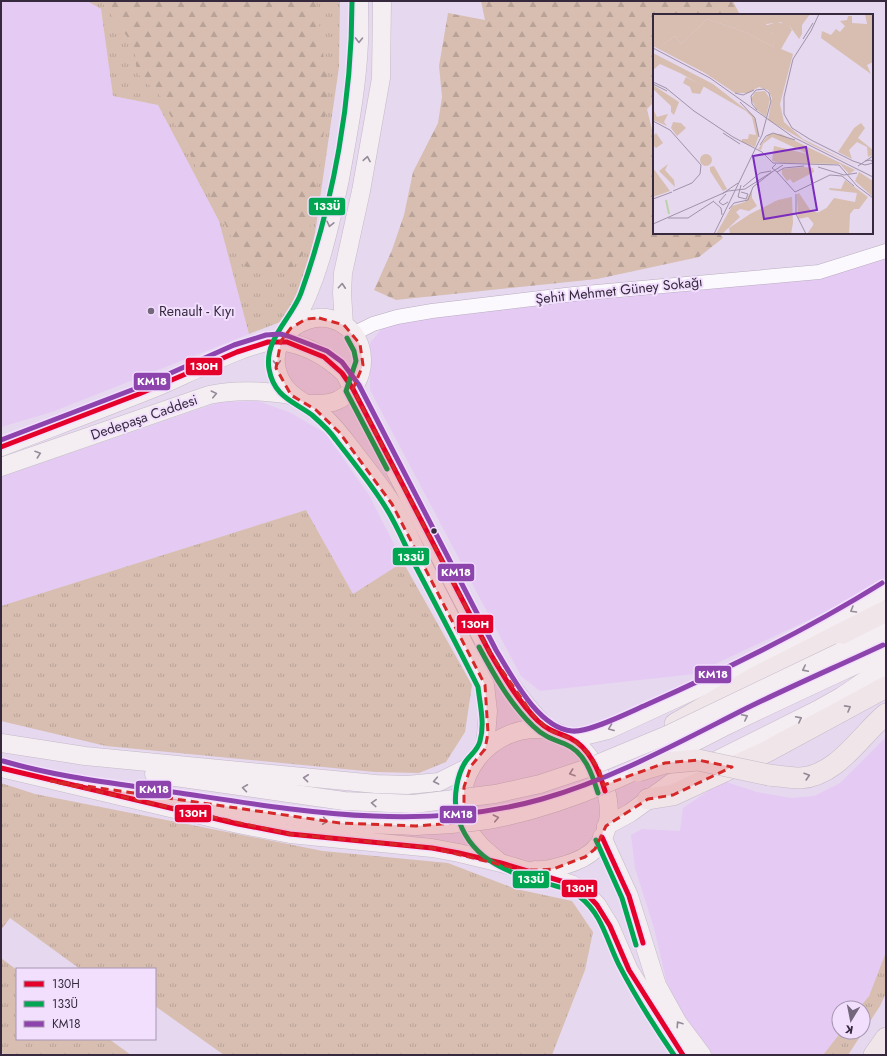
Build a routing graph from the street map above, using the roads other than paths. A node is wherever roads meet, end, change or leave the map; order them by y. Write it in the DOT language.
graph roads {
  1 [pos="358,1"];
  2 [pos="382,1"];
  3 [pos="886,251"];
  4 [pos="349,329"];
  5 [pos="286,335"];
  6 [pos="353,389"];
  7 [pos="298,399"];
  8 [pos="1,447"];
  9 [pos="1,467"];
  10 [pos="886,589"];
  11 [pos="886,611"];
  12 [pos="886,630"];
  13 [pos="837,645"];
  14 [pos="886,651"];
  15 [pos="886,666"];
  16 [pos="886,687"];
  17 [pos="886,714"];
  18 [pos="549,730"];
  19 [pos="572,739"];
  20 [pos="1,743"];
  21 [pos="485,749"];
  22 [pos="620,754"];
  23 [pos="471,766"];
  24 [pos="1,768"];
  25 [pos="638,771"];
  26 [pos="51,781"];
  27 [pos="648,799"];
  28 [pos="604,832"];
  29 [pos="501,863"];
  30 [pos="522,870"];
  31 [pos="886,1038"];
  32 [pos="683,1055"];
  33 [pos="702,1055"];
  34 [pos="874,1055"];
  1 -- 5 [label="main road, one-way"];
  4 -- 2 [label="main road, one-way"];
  3 -- 4 [label="street, Şehit Mehmet Güney Sokağı"];
  4 -- 5 [label="main road"];
  4 -- 6 [label="main road"];
  5 -- 6 [label="main road, Dedepaşa Caddesi"];
  5 -- 7 [label="main road, one-way"];
  5 -- 8 [label="main road, Dedepaşa Caddesi"];
  6 -- 7 [label="main road"];
  6 -- 18 [label="main road, Dedepaşa Caddesi"];
  9 -- 7 [label="main road, Dedepaşa Caddesi, one-way"];
  7 -- 21 [label="main road, Dedepaşa Caddesi"];
  10 -- 19 [label="main road, one-way"];
  11 -- 13 [label="highway"];
  12 -- 13 [label="main road"];
  13 -- 22 [label="highway, one-way, bridge"];
  25 -- 14 [label="main road, one-way, bridge"];
  27 -- 15 [label="main road, one-way"];
  27 -- 16 [label="highway, one-way"];
  25 -- 17 [label="highway, one-way, bridge"];
  18 -- 19 [label="main road"];
  18 -- 21 [label="main road"];
  19 -- 28 [label="main road"];
  22 -- 20 [label="main road, one-way, bridge"];
  23 -- 20 [label="main road, one-way"];
  21 -- 23 [label="main road"];
  23 -- 29 [label="main road"];
  24 -- 26 [label="main road"];
  26 -- 25 [label="main road, one-way, bridge"];
  26 -- 29 [label="main road"];
  27 -- 28 [label="main road"];
  28 -- 30 [label="main road"];
  33 -- 28 [label="main road, one-way"];
  29 -- 30 [label="main road"];
  30 -- 32 [label="main road"];
  31 -- 34 [label="highway"];
}
